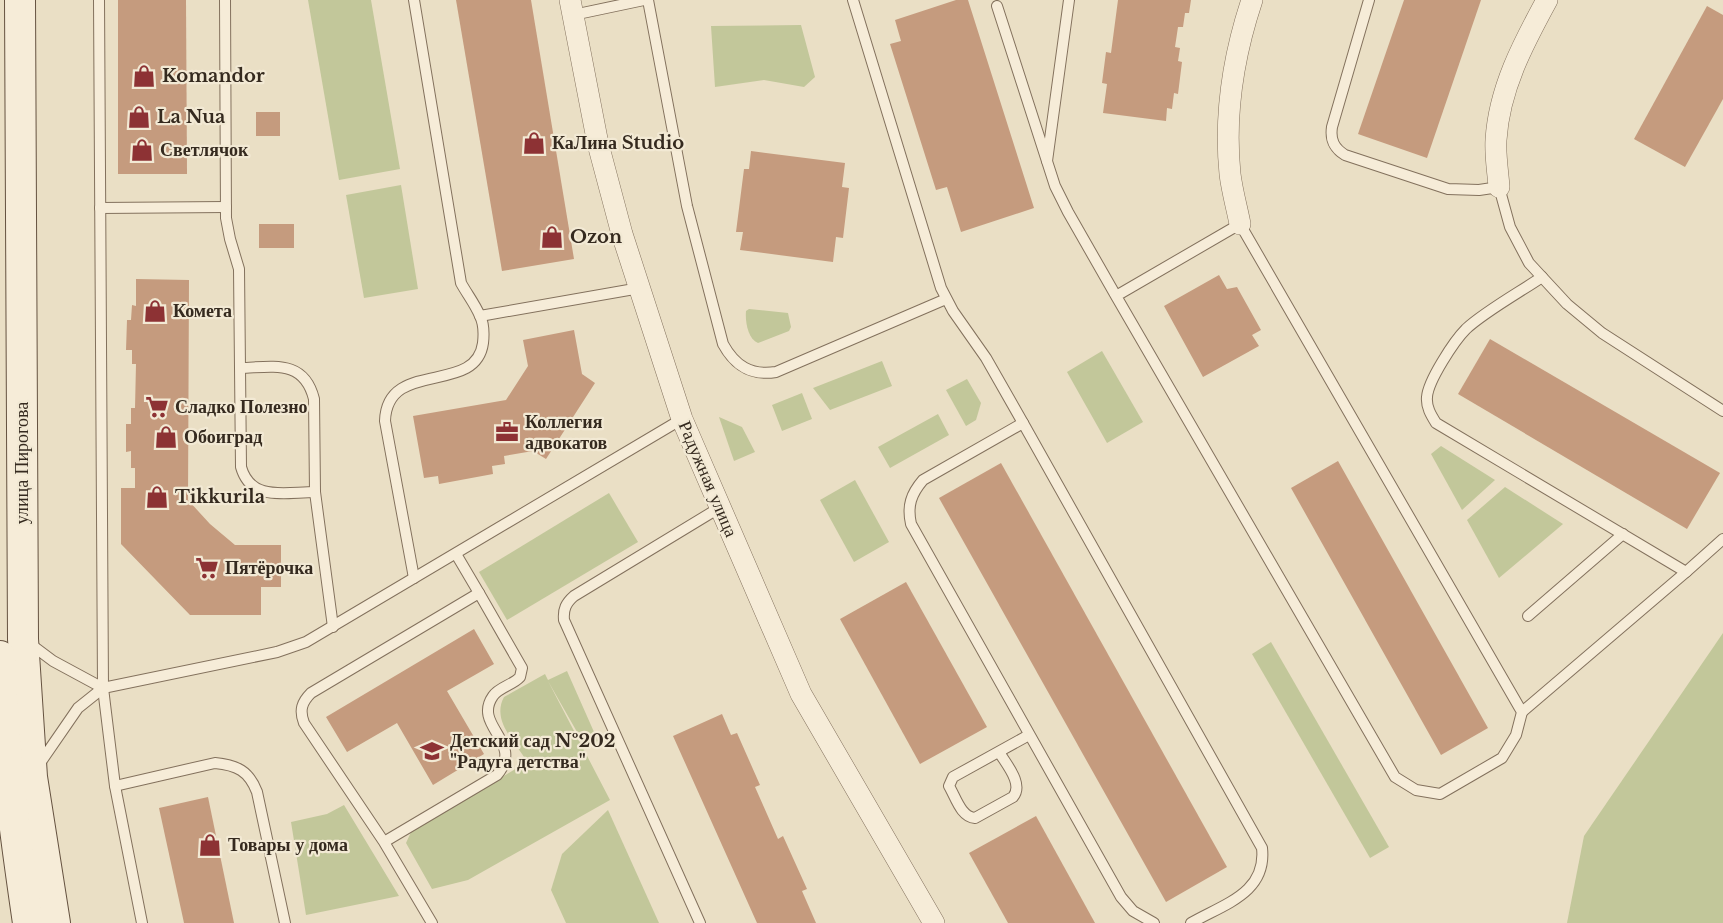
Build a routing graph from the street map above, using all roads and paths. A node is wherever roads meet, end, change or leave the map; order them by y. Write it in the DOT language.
graph roads {
  1 [pos="20,0"];
  2 [pos="99,0"];
  3 [pos="225,0"];
  4 [pos="414,0"];
  5 [pos="646,0"];
  6 [pos="853,0"];
  7 [pos="1069,0"];
  8 [pos="1252,0"];
  9 [pos="1369,0"];
  10 [pos="1547,0"];
  11 [pos="627,2"];
  12 [pos="997,6"];
  13 [pos="572,8"];
  14 [pos="10,160"];
  15 [pos="1047,165"];
  16 [pos="1499,187"];
  17 [pos="10,204"];
  18 [pos="226,207"];
  19 [pos="100,208"];
  20 [pos="1240,224"];
  21 [pos="1542,278"];
  22 [pos="640,288"];
  23 [pos="1116,296"];
  24 [pos="946,299"];
  25 [pos="480,316"];
  26 [pos="241,368"];
  27 [pos="1723,411"];
  28 [pos="682,419"];
  29 [pos="1023,423"];
  30 [pos="315,492"];
  31 [pos="719,508"];
  32 [pos="1623,534"];
  33 [pos="1723,539"];
  34 [pos="456,554"];
  35 [pos="1686,572"];
  36 [pos="414,578"];
  37 [pos="479,593"];
  38 [pos="1528,616"];
  39 [pos="333,627"];
  40 [pos="8,645"];
  41 [pos="103,688"];
  42 [pos="1522,712"];
  43 [pos="1029,735"];
  44 [pos="999,752"];
  45 [pos="20,779"];
  46 [pos="115,786"];
  47 [pos="384,842"];
  48 [pos="28,923"];
  49 [pos="55,923"];
  50 [pos="142,923"];
  51 [pos="285,923"];
  52 [pos="432,923"];
  53 [pos="700,923"];
  54 [pos="933,923"];
  55 [pos="1154,923"];
  56 [pos="1191,923"];
  1 -- 14 [label="main road, улица Пирогова"];
  2 -- 19 [label="lane"];
  3 -- 18 [label="lane"];
  4 -- 25 [label="lane"];
  5 -- 11 [label="lane"];
  5 -- 24 [label="lane"];
  6 -- 24 [label="lane"];
  7 -- 15 [label="lane"];
  8 -- 20 [label="street"];
  9 -- 16 [label="lane"];
  10 -- 16 [label="street"];
  11 -- 13 [label="lane"];
  12 -- 15 [label="lane"];
  13 -- 22 [label="street, Радужная улица"];
  14 -- 17 [label="main road, улица Пирогова"];
  15 -- 23 [label="lane"];
  16 -- 21 [label="lane"];
  17 -- 40 [label="main road, улица Пирогова"];
  18 -- 19 [label="lane"];
  18 -- 26 [label="lane"];
  19 -- 41 [label="lane"];
  20 -- 23 [label="lane"];
  20 -- 42 [label="lane"];
  21 -- 27 [label="lane"];
  21 -- 32 [label="lane"];
  22 -- 25 [label="lane"];
  22 -- 28 [label="street, Радужная улица"];
  23 -- 42 [label="lane"];
  24 -- 29 [label="lane"];
  25 -- 36 [label="lane"];
  26 -- 30 [label="lane"];
  26 -- 30 [label="lane"];
  28 -- 31 [label="street, Радужная улица"];
  28 -- 34 [label="lane"];
  29 -- 43 [label="lane"];
  29 -- 56 [label="lane"];
  30 -- 39 [label="lane"];
  31 -- 53 [label="lane"];
  31 -- 54 [label="street, Радужная улица"];
  32 -- 35 [label="lane"];
  32 -- 38 [label="lane"];
  33 -- 35 [label="lane"];
  34 -- 36 [label="lane"];
  34 -- 37 [label="lane"];
  35 -- 42 [label="lane"];
  36 -- 39 [label="lane"];
  37 -- 47 [label="lane"];
  37 -- 47 [label="lane"];
  39 -- 41 [label="lane"];
  40 -- 41 [label="lane"];
  40 -- 45 [label="main road, улица Пирогова"];
  41 -- 45 [label="lane"];
  41 -- 46 [label="lane"];
  43 -- 44 [label="lane"];
  43 -- 55 [label="lane"];
  44 -- 44 [label="lane"];
  45 -- 48 [label="main road, улица Пирогова"];
  45 -- 49 [label="main road, улица Пирогова"];
  46 -- 50 [label="lane"];
  46 -- 51 [label="lane"];
  47 -- 52 [label="lane"];
}
